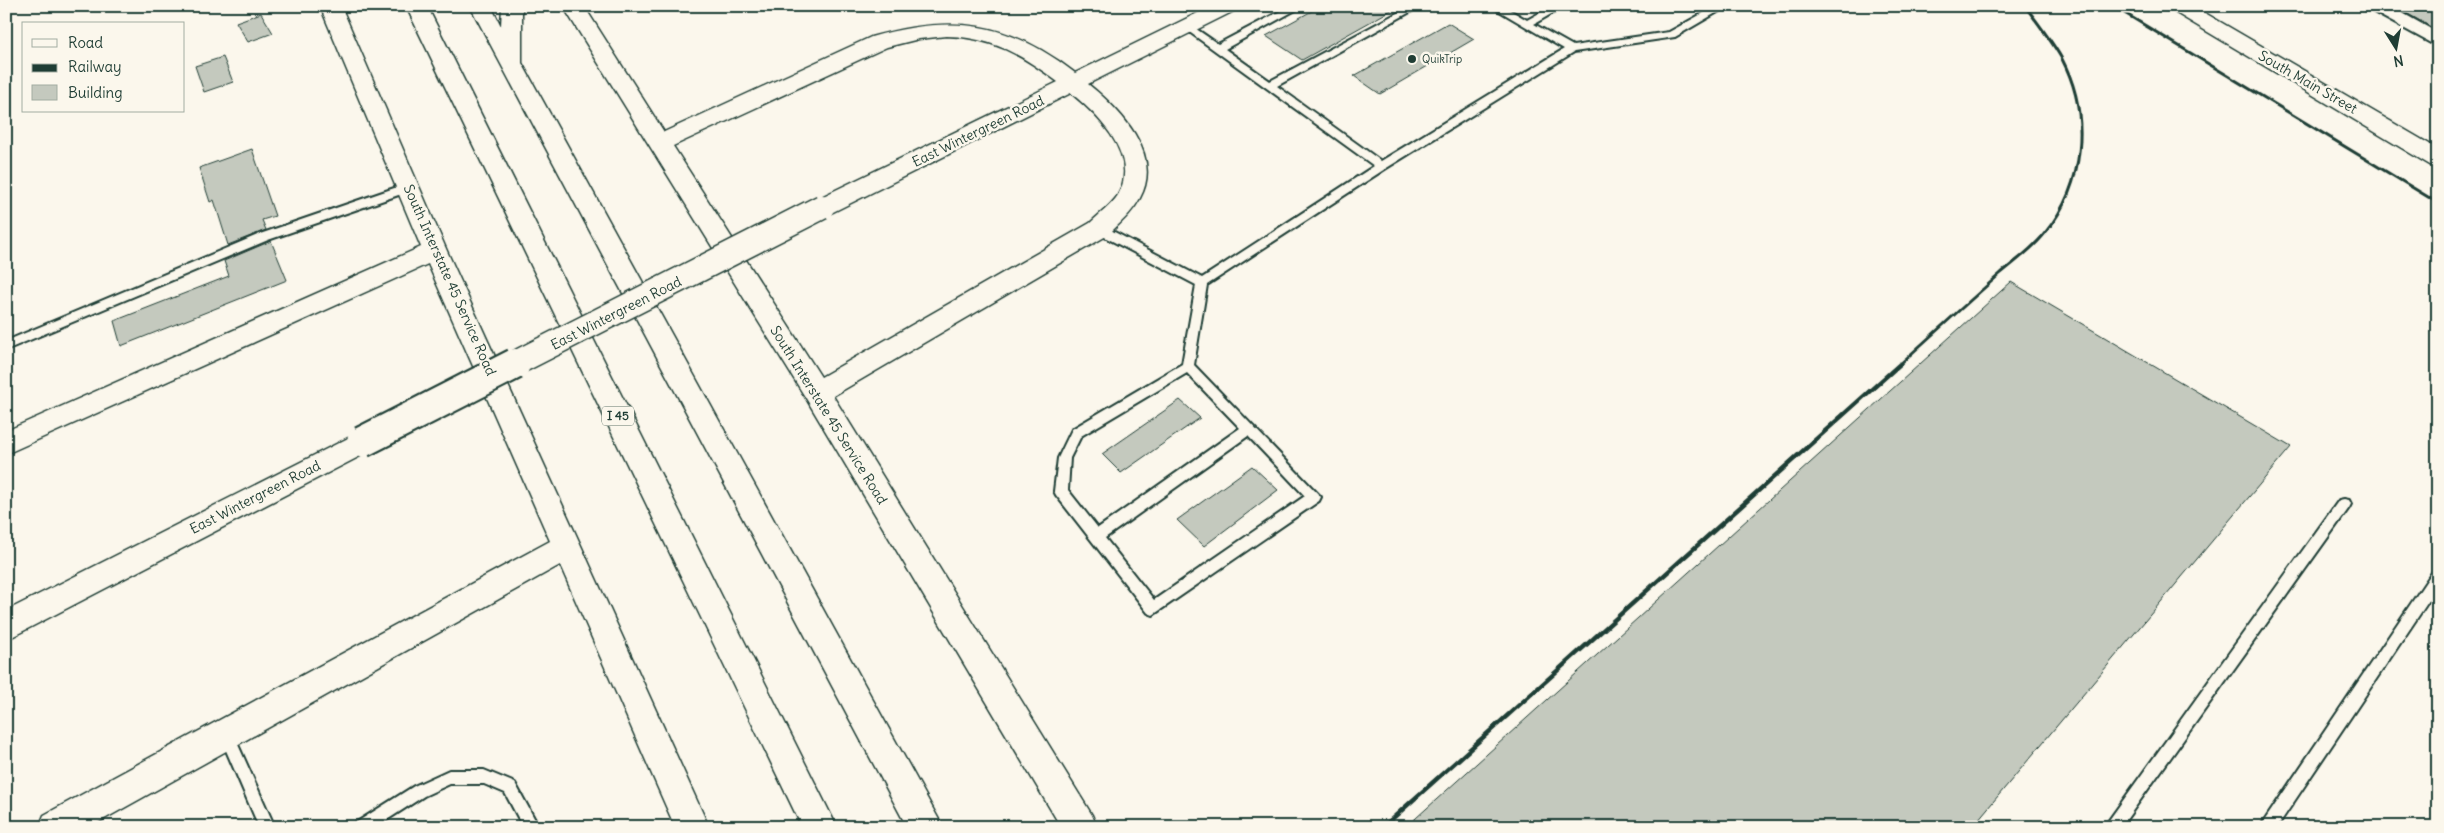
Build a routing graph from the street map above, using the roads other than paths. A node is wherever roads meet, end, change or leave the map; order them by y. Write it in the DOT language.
graph roads {
  1 [pos="330,6"];
  2 [pos="416,6"];
  3 [pos="480,6"];
  4 [pos="512,6"];
  5 [pos="572,6"];
  6 [pos="1298,6"];
  7 [pos="1401,6"];
  8 [pos="1496,6"];
  9 [pos="1560,6"];
  10 [pos="1723,6"];
  11 [pos="2178,6"];
  12 [pos="2376,6"];
  13 [pos="1219,8"];
  14 [pos="1528,23"];
  15 [pos="1186,26"];
  16 [pos="2438,41"];
  17 [pos="1219,48"];
  18 [pos="1571,49"];
  19 [pos="512,64"];
  20 [pos="1074,85"];
  21 [pos="1271,86"];
  22 [pos="660,143"];
  23 [pos="2438,159"];
  24 [pos="1382,166"];
  25 [pos="409,187"];
  26 [pos="1099,229"];
  27 [pos="435,251"];
  28 [pos="1202,283"];
  29 [pos="6,346"];
  30 [pos="1188,366"];
  31 [pos="817,393"];
  32 [pos="1248,430"];
  33 [pos="6,443"];
  34 [pos="2344,504"];
  35 [pos="1097,536"];
  36 [pos="568,546"];
  37 [pos="2438,575"];
  38 [pos="6,626"];
  39 [pos="226,734"];
  40 [pos="56,827"];
  41 [pos="267,827"];
  42 [pos="362,827"];
  43 [pos="531,827"];
  44 [pos="692,827"];
  45 [pos="820,827"];
  46 [pos="926,827"];
  47 [pos="1080,827"];
  48 [pos="2112,827"];
  49 [pos="2268,827"];
  1 -- 25 [label="main road, South Interstate 45 Service Road"];
  2 -- 45 [label="main road, I 45"];
  3 -- 19 [label="main road"];
  4 -- 19 [label="main road"];
  5 -- 22 [label="main road, South Interstate 45 Service Road"];
  6 -- 17 [label="lane"];
  7 -- 21 [label="lane"];
  8 -- 14 [label="lane"];
  9 -- 14 [label="lane"];
  10 -- 18 [label="lane"];
  11 -- 23 [label="main road, South Main Street"];
  12 -- 16 [label="street"];
  13 -- 15 [label="main road, East Wintergreen Road"];
  14 -- 18 [label="lane"];
  15 -- 17 [label="lane"];
  15 -- 20 [label="main road, East Wintergreen Road"];
  17 -- 21 [label="lane"];
  18 -- 24 [label="lane"];
  19 -- 46 [label="main road"];
  20 -- 22 [label="main road"];
  20 -- 26 [label="main road"];
  20 -- 38 [label="main road, East Wintergreen Road, bridge"];
  21 -- 24 [label="lane"];
  22 -- 31 [label="main road, South Interstate 45 Service Road"];
  24 -- 28 [label="lane"];
  25 -- 27 [label="main road, South Interstate 45 Service Road"];
  25 -- 29 [label="lane"];
  26 -- 28 [label="lane"];
  26 -- 31 [label="main road"];
  27 -- 33 [label="main road"];
  27 -- 36 [label="main road, South Interstate 45 Service Road"];
  28 -- 30 [label="lane"];
  30 -- 32 [label="lane"];
  30 -- 35 [label="lane"];
  31 -- 47 [label="main road, South Interstate 45 Service Road"];
  32 -- 35 [label="lane"];
  32 -- 35 [label="lane"];
  34 -- 48 [label="lane"];
  36 -- 39 [label="main road"];
  36 -- 44 [label="main road, South Interstate 45 Service Road"];
  37 -- 49 [label="lane"];
  39 -- 40 [label="main road"];
  39 -- 41 [label="lane"];
  42 -- 43 [label="lane"];
}
